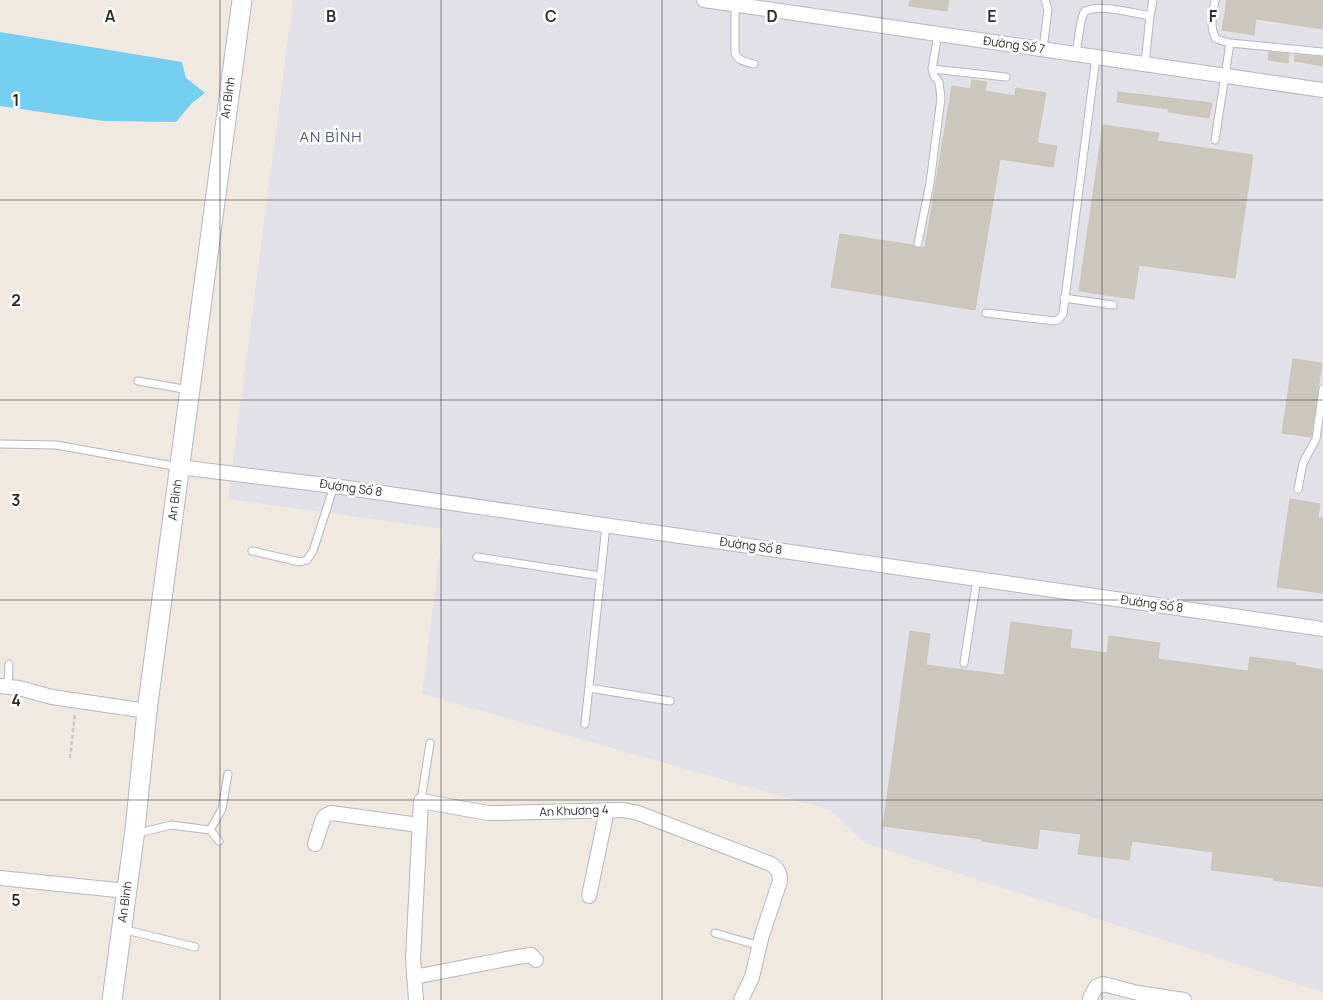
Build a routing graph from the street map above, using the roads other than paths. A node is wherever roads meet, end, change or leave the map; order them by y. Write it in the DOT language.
graph roads {
  1 [pos="242,0"];
  2 [pos="704,0"];
  3 [pos="1045,0"];
  4 [pos="1153,0"];
  5 [pos="1215,0"];
  6 [pos="735,4"];
  7 [pos="1150,16"];
  8 [pos="938,34"];
  9 [pos="1230,43"];
  10 [pos="1043,50"];
  11 [pos="1323,52"];
  12 [pos="1076,54"];
  13 [pos="1096,57"];
  14 [pos="754,64"];
  15 [pos="1145,64"];
  16 [pos="932,69"];
  17 [pos="1224,76"];
  18 [pos="1006,77"];
  19 [pos="1323,90"];
  20 [pos="1215,140"];
  21 [pos="918,243"];
  22 [pos="1064,298"];
  23 [pos="1113,305"];
  24 [pos="986,313"];
  25 [pos="138,381"];
  26 [pos="1323,388"];
  27 [pos="189,390"];
  28 [pos="0,444"];
  29 [pos="179,467"];
  30 [pos="334,486"];
  31 [pos="1298,490"];
  32 [pos="606,525"];
  33 [pos="252,551"];
  34 [pos="477,557"];
  35 [pos="601,576"];
  36 [pos="978,579"];
  37 [pos="1323,629"];
  38 [pos="964,663"];
  39 [pos="9,664"];
  40 [pos="4,686"];
  41 [pos="589,688"];
  42 [pos="670,701"];
  43 [pos="147,711"];
  44 [pos="585,724"];
  45 [pos="430,743"];
  46 [pos="228,774"];
  47 [pos="421,801"];
  48 [pos="607,810"];
  49 [pos="420,825"];
  50 [pos="135,830"];
  51 [pos="210,830"];
  52 [pos="219,841"];
  53 [pos="315,844"];
  54 [pos="0,878"];
  55 [pos="127,891"];
  56 [pos="589,896"];
  57 [pos="122,928"];
  58 [pos="715,933"];
  59 [pos="760,946"];
  60 [pos="195,947"];
  61 [pos="536,960"];
  62 [pos="414,978"];
  63 [pos="1090,998"];
  64 [pos="112,1000"];
  65 [pos="416,1000"];
  66 [pos="741,1000"];
  67 [pos="1184,1000"];
  1 -- 27 [label="main road, An Bình"];
  2 -- 6 [label="street, Đường Số 7"];
  3 -- 10 [label="lane"];
  4 -- 7 [label="lane"];
  5 -- 9 [label="lane"];
  6 -- 8 [label="street, Đường Số 7"];
  6 -- 14 [label="lane"];
  7 -- 12 [label="lane"];
  7 -- 15 [label="lane"];
  8 -- 10 [label="street, Đường Số 7"];
  8 -- 16 [label="lane"];
  9 -- 11 [label="lane"];
  9 -- 17 [label="lane"];
  10 -- 12 [label="street, Đường Số 7"];
  12 -- 13 [label="street, Đường Số 7"];
  13 -- 15 [label="street, Đường Số 7"];
  13 -- 22 [label="lane"];
  15 -- 17 [label="street, Đường Số 7"];
  16 -- 18 [label="lane"];
  16 -- 21 [label="lane"];
  17 -- 19 [label="street, Đường Số 7"];
  17 -- 20 [label="lane"];
  22 -- 23 [label="lane"];
  22 -- 24 [label="lane"];
  25 -- 27 [label="lane"];
  26 -- 31 [label="lane"];
  27 -- 29 [label="main road, An Bình"];
  28 -- 29 [label="lane"];
  29 -- 30 [label="street, Đường Số 8"];
  29 -- 43 [label="main road, An Bình"];
  30 -- 32 [label="street, Đường Số 8"];
  30 -- 33 [label="lane"];
  32 -- 35 [label="lane"];
  32 -- 36 [label="street, Đường Số 8"];
  34 -- 35 [label="lane"];
  35 -- 41 [label="lane"];
  36 -- 37 [label="street, Đường Số 8"];
  36 -- 38 [label="lane"];
  39 -- 40 [label="lane"];
  40 -- 43 [label="street"];
  41 -- 42 [label="lane"];
  41 -- 44 [label="lane"];
  43 -- 50 [label="main road, An Bình"];
  45 -- 47 [label="lane"];
  46 -- 51 [label="lane"];
  47 -- 48 [label="street, An Khương 4"];
  47 -- 49 [label="street"];
  48 -- 56 [label="street"];
  48 -- 59 [label="street, An Khương 4"];
  49 -- 53 [label="street"];
  49 -- 62 [label="street"];
  50 -- 51 [label="lane"];
  50 -- 55 [label="main road, An Bình"];
  51 -- 52 [label="lane"];
  54 -- 55 [label="street"];
  55 -- 57 [label="main road, An Bình"];
  57 -- 60 [label="lane"];
  57 -- 64 [label="main road, An Bình"];
  58 -- 59 [label="lane"];
  59 -- 66 [label="street, An Khương 4"];
  61 -- 62 [label="street"];
  62 -- 65 [label="street"];
  63 -- 67 [label="street"];
}
